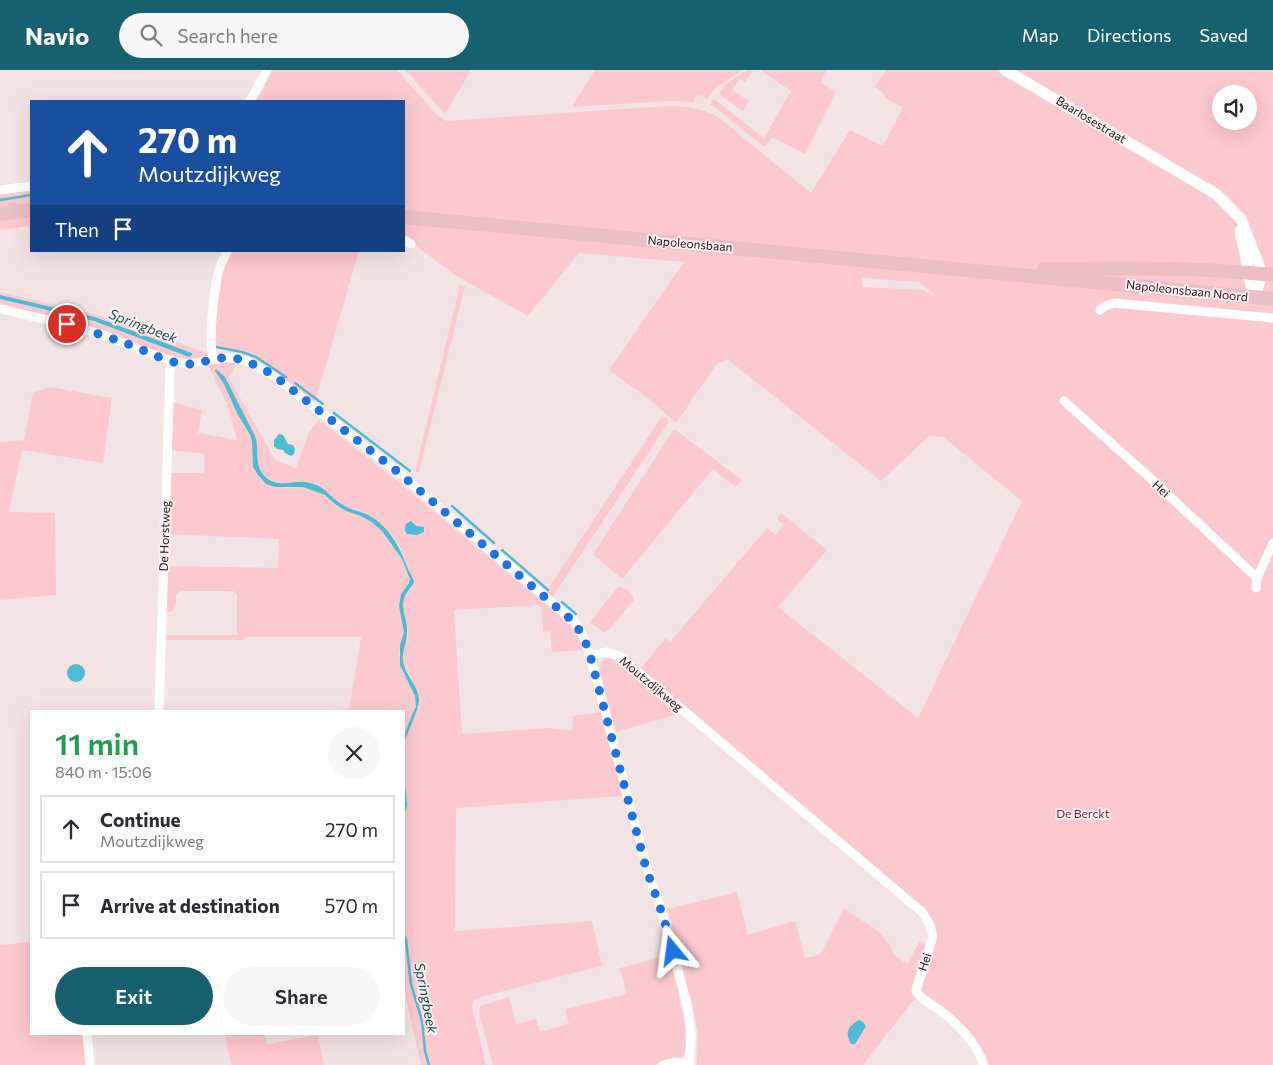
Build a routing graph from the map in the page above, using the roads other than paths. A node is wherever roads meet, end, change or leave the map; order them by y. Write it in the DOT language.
graph roads {
  1 [pos="267,70"];
  2 [pos="1005,70"];
  3 [pos="251,100"];
  4 [pos="30,186"];
  5 [pos="0,190"];
  6 [pos="1233,210"];
  7 [pos="25,211"];
  8 [pos="0,215"];
  9 [pos="405,217"];
  10 [pos="227,252"];
  11 [pos="1126,268"];
  12 [pos="976,271"];
  13 [pos="1247,273"];
  14 [pos="1268,275"];
  15 [pos="1118,284"];
  16 [pos="1255,297"];
  17 [pos="1273,299"];
  18 [pos="0,309"];
  19 [pos="1100,310"];
  20 [pos="1254,316"];
  21 [pos="1273,318"];
  22 [pos="213,359"];
  23 [pos="172,361"];
  24 [pos="1064,401"];
  25 [pos="1273,543"];
  26 [pos="1257,578"];
  27 [pos="1256,588"];
  28 [pos="590,655"];
  29 [pos="159,710"];
  30 [pos="862,860"];
  31 [pos="87,1035"];
  32 [pos="689,1064"];
  33 [pos="90,1065"];
  34 [pos="663,1065"];
  35 [pos="984,1065"];
  1 -- 3 [label="street"];
  2 -- 6 [label="street, Baarlosestraat"];
  4 -- 5 [label="street"];
  6 -- 13 [label="street, Napoleonsbaan Noord"];
  6 -- 14 [label="street"];
  7 -- 8 [label="main road"];
  9 -- 12 [label="main road, Napoleonsbaan"];
  10 -- 22 [label="street"];
  11 -- 12 [label="main road, Napoleonsbaan"];
  11 -- 13 [label="main road, Napoleonsbaan Noord"];
  12 -- 15 [label="main road, Napoleonsbaan"];
  13 -- 14 [label="main road, Napoleonsbaan Noord"];
  13 -- 16 [label="street, Napoleonsbaan Noord"];
  14 -- 16 [label="street, Napoleonsbaan Noord"];
  15 -- 16 [label="main road, Napoleonsbaan Noord"];
  16 -- 17 [label="main road, Napoleonsbaan Noord"];
  16 -- 20 [label="street"];
  18 -- 23 [label="street"];
  19 -- 20 [label="street"];
  20 -- 21 [label="street"];
  22 -- 23 [label="street"];
  22 -- 28 [label="street"];
  23 -- 29 [label="street, De Horstweg"];
  24 -- 26 [label="street, Hei"];
  25 -- 26 [label="street"];
  26 -- 27 [label="street"];
  28 -- 30 [label="street, Moutzdijkweg"];
  28 -- 32 [label="street"];
  30 -- 35 [label="street, Hei"];
  31 -- 33 [label="street"];
  32 -- 34 [label="street"];
}
